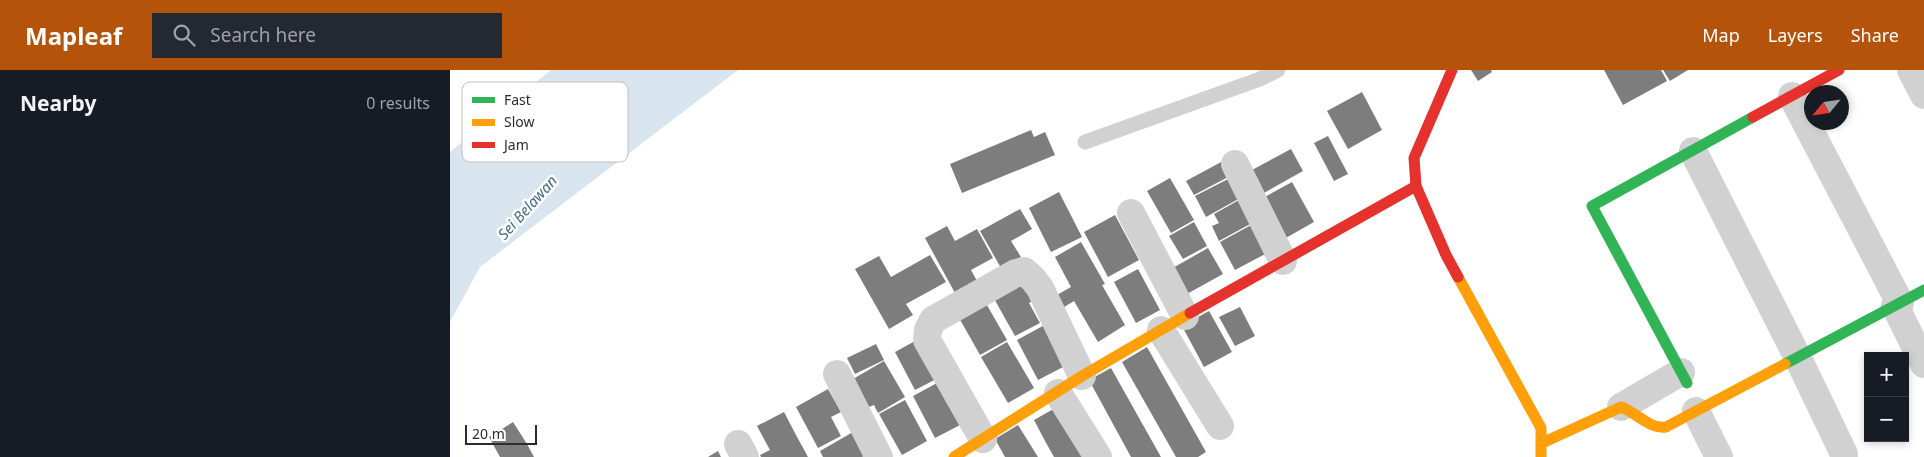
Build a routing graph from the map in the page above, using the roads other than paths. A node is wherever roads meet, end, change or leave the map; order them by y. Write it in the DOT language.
graph roads {
  1 [pos="1278,70"];
  2 [pos="1452,70"];
  3 [pos="1839,70"];
  4 [pos="1910,70"];
  5 [pos="1924,95"];
  6 [pos="1792,96"];
  7 [pos="1084,142"];
  8 [pos="1693,151"];
  9 [pos="1235,164"];
  10 [pos="1416,186"];
  11 [pos="1131,213"];
  12 [pos="1283,261"];
  13 [pos="1924,290"];
  14 [pos="1897,304"];
  15 [pos="1185,316"];
  16 [pos="1161,330"];
  17 [pos="1797,356"];
  18 [pos="1924,364"];
  19 [pos="837,374"];
  20 [pos="1082,376"];
  21 [pos="1684,378"];
  22 [pos="1058,393"];
  23 [pos="1621,407"];
  24 [pos="1696,411"];
  25 [pos="1220,426"];
  26 [pos="1542,442"];
  27 [pos="967,451"];
  28 [pos="1844,454"];
  29 [pos="879,457"];
  30 [pos="1098,457"];
  31 [pos="1541,457"];
  32 [pos="1719,457"];
  1 -- 7 [label="lane"];
  2 -- 10 [label="street"];
  3 -- 6 [label="street"];
  4 -- 5 [label="street"];
  6 -- 8 [label="street"];
  6 -- 14 [label="street"];
  8 -- 17 [label="street"];
  8 -- 21 [label="street"];
  9 -- 12 [label="street"];
  10 -- 12 [label="street"];
  10 -- 26 [label="street"];
  11 -- 15 [label="street"];
  12 -- 15 [label="street"];
  13 -- 14 [label="street"];
  14 -- 17 [label="street"];
  14 -- 18 [label="street"];
  15 -- 16 [label="street"];
  16 -- 20 [label="street"];
  16 -- 25 [label="street"];
  17 -- 24 [label="street"];
  17 -- 28 [label="street"];
  19 -- 29 [label="street"];
  20 -- 22 [label="street"];
  20 -- 27 [label="street"];
  21 -- 23 [label="street"];
  22 -- 27 [label="street"];
  22 -- 30 [label="street"];
  23 -- 24 [label="street"];
  23 -- 26 [label="street"];
  24 -- 32 [label="street"];
  26 -- 31 [label="street"];
}
